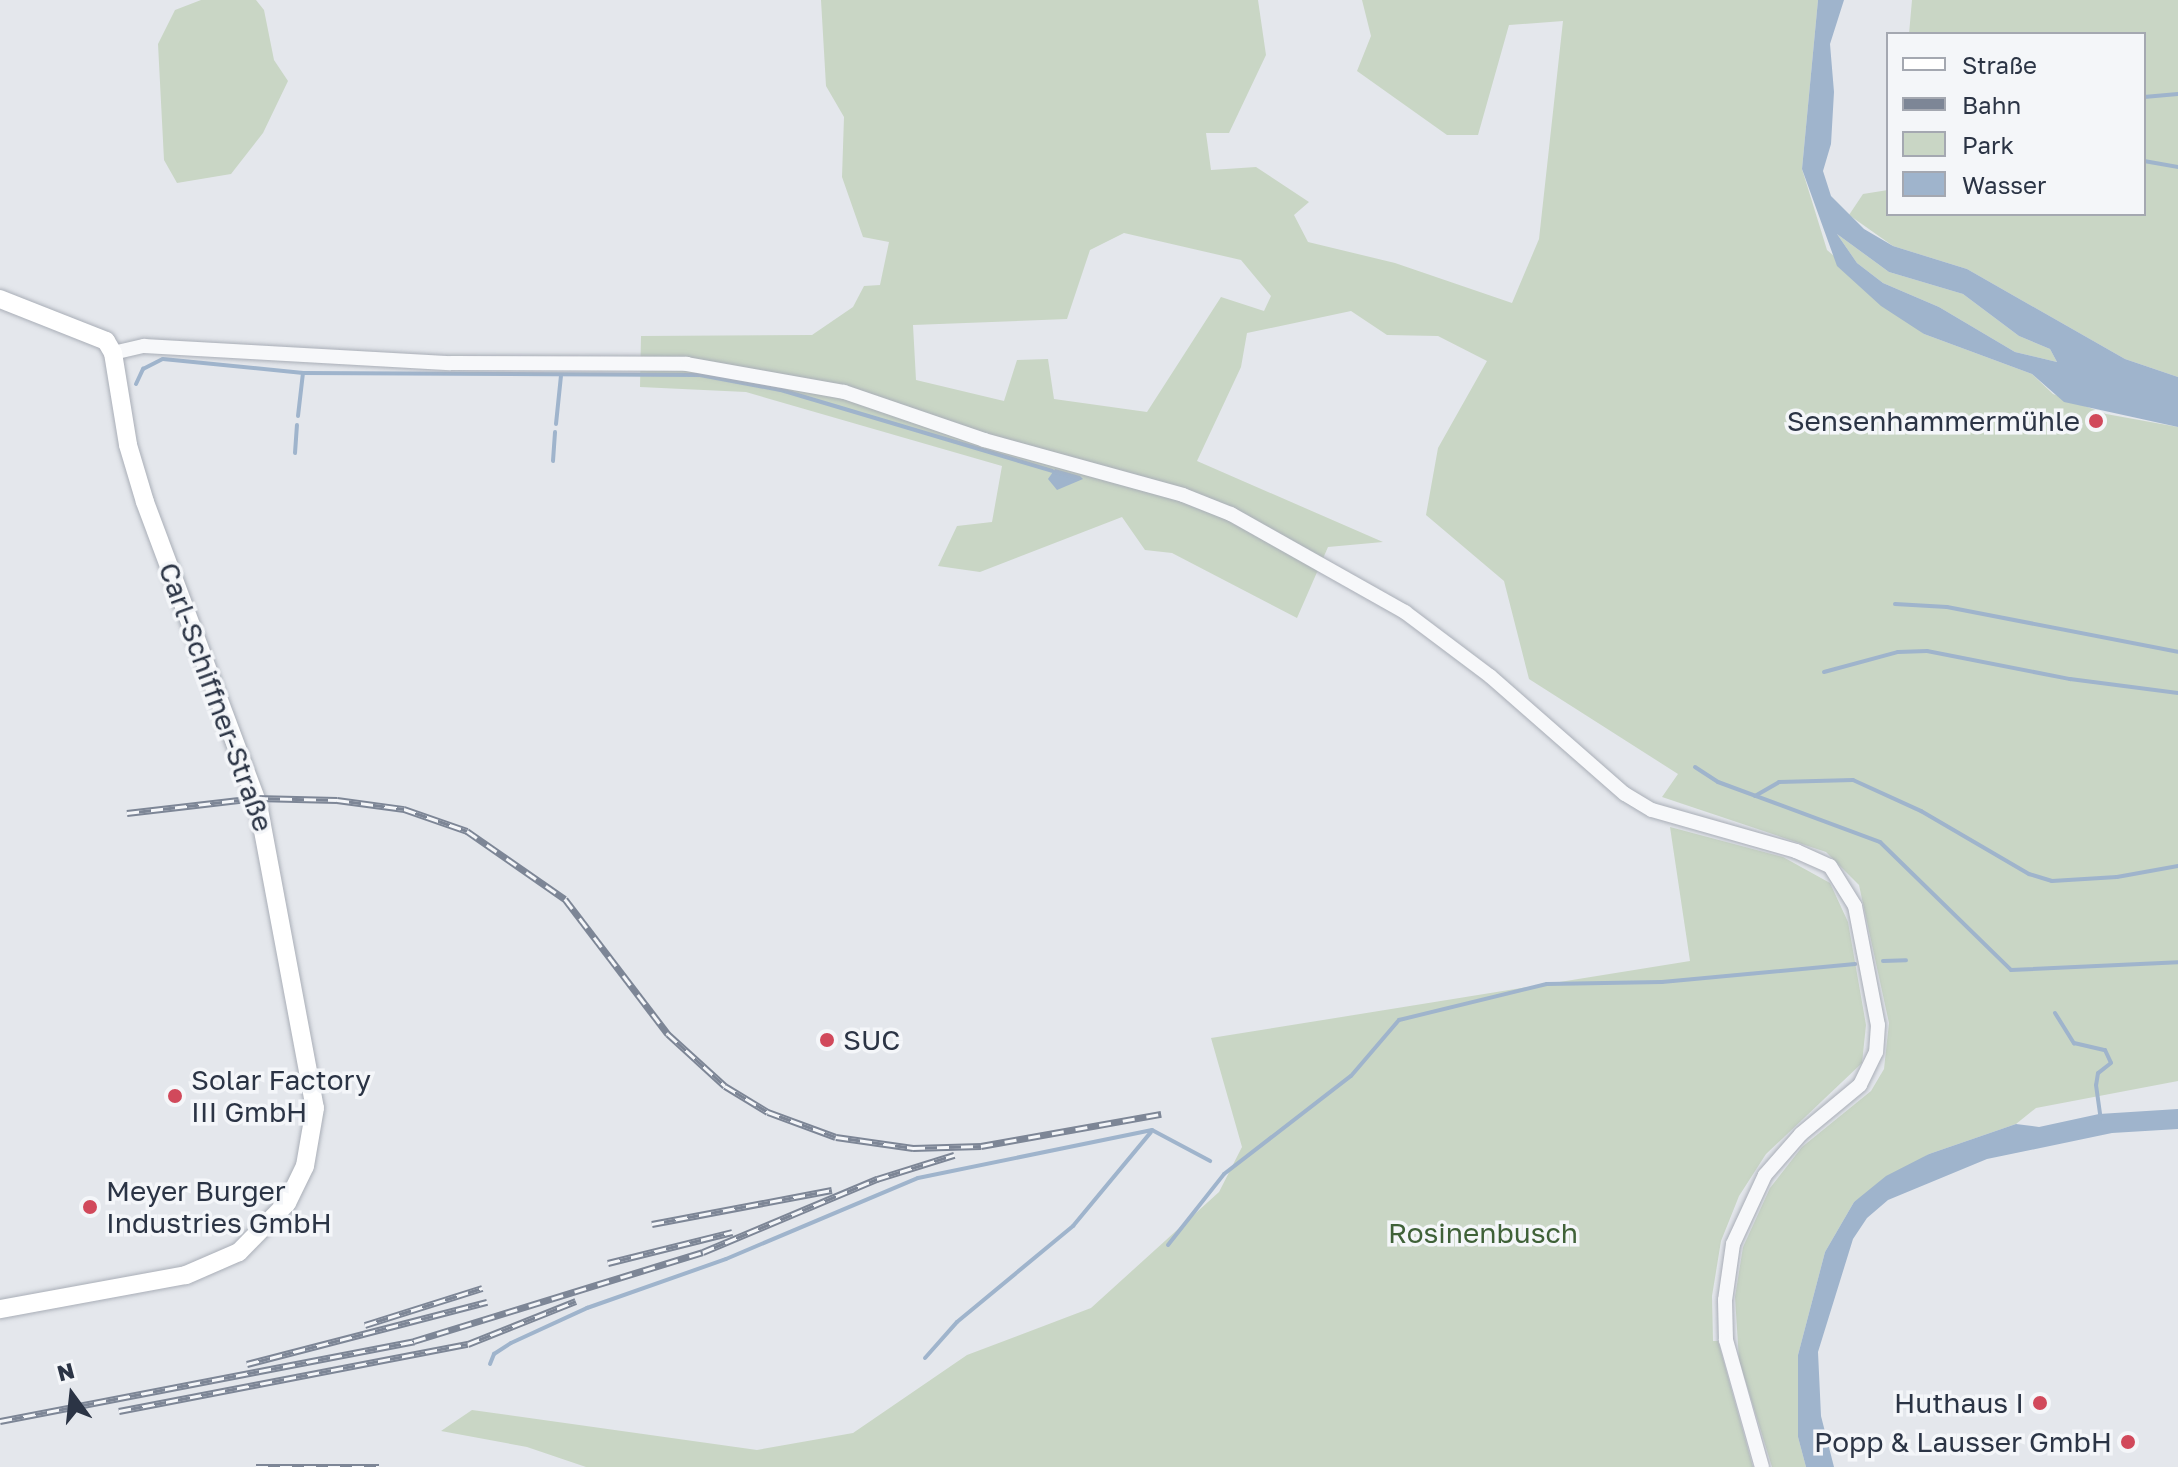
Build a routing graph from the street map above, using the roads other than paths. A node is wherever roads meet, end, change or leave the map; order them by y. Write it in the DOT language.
graph roads {
  1 [pos="0,299"];
  2 [pos="113,353"];
  3 [pos="0,1309"];
  4 [pos="1762,1467"];
  1 -- 2 [label="main road"];
  2 -- 3 [label="main road, Carl-Schiffner-Straße"];
  2 -- 4 [label="street"];
}
